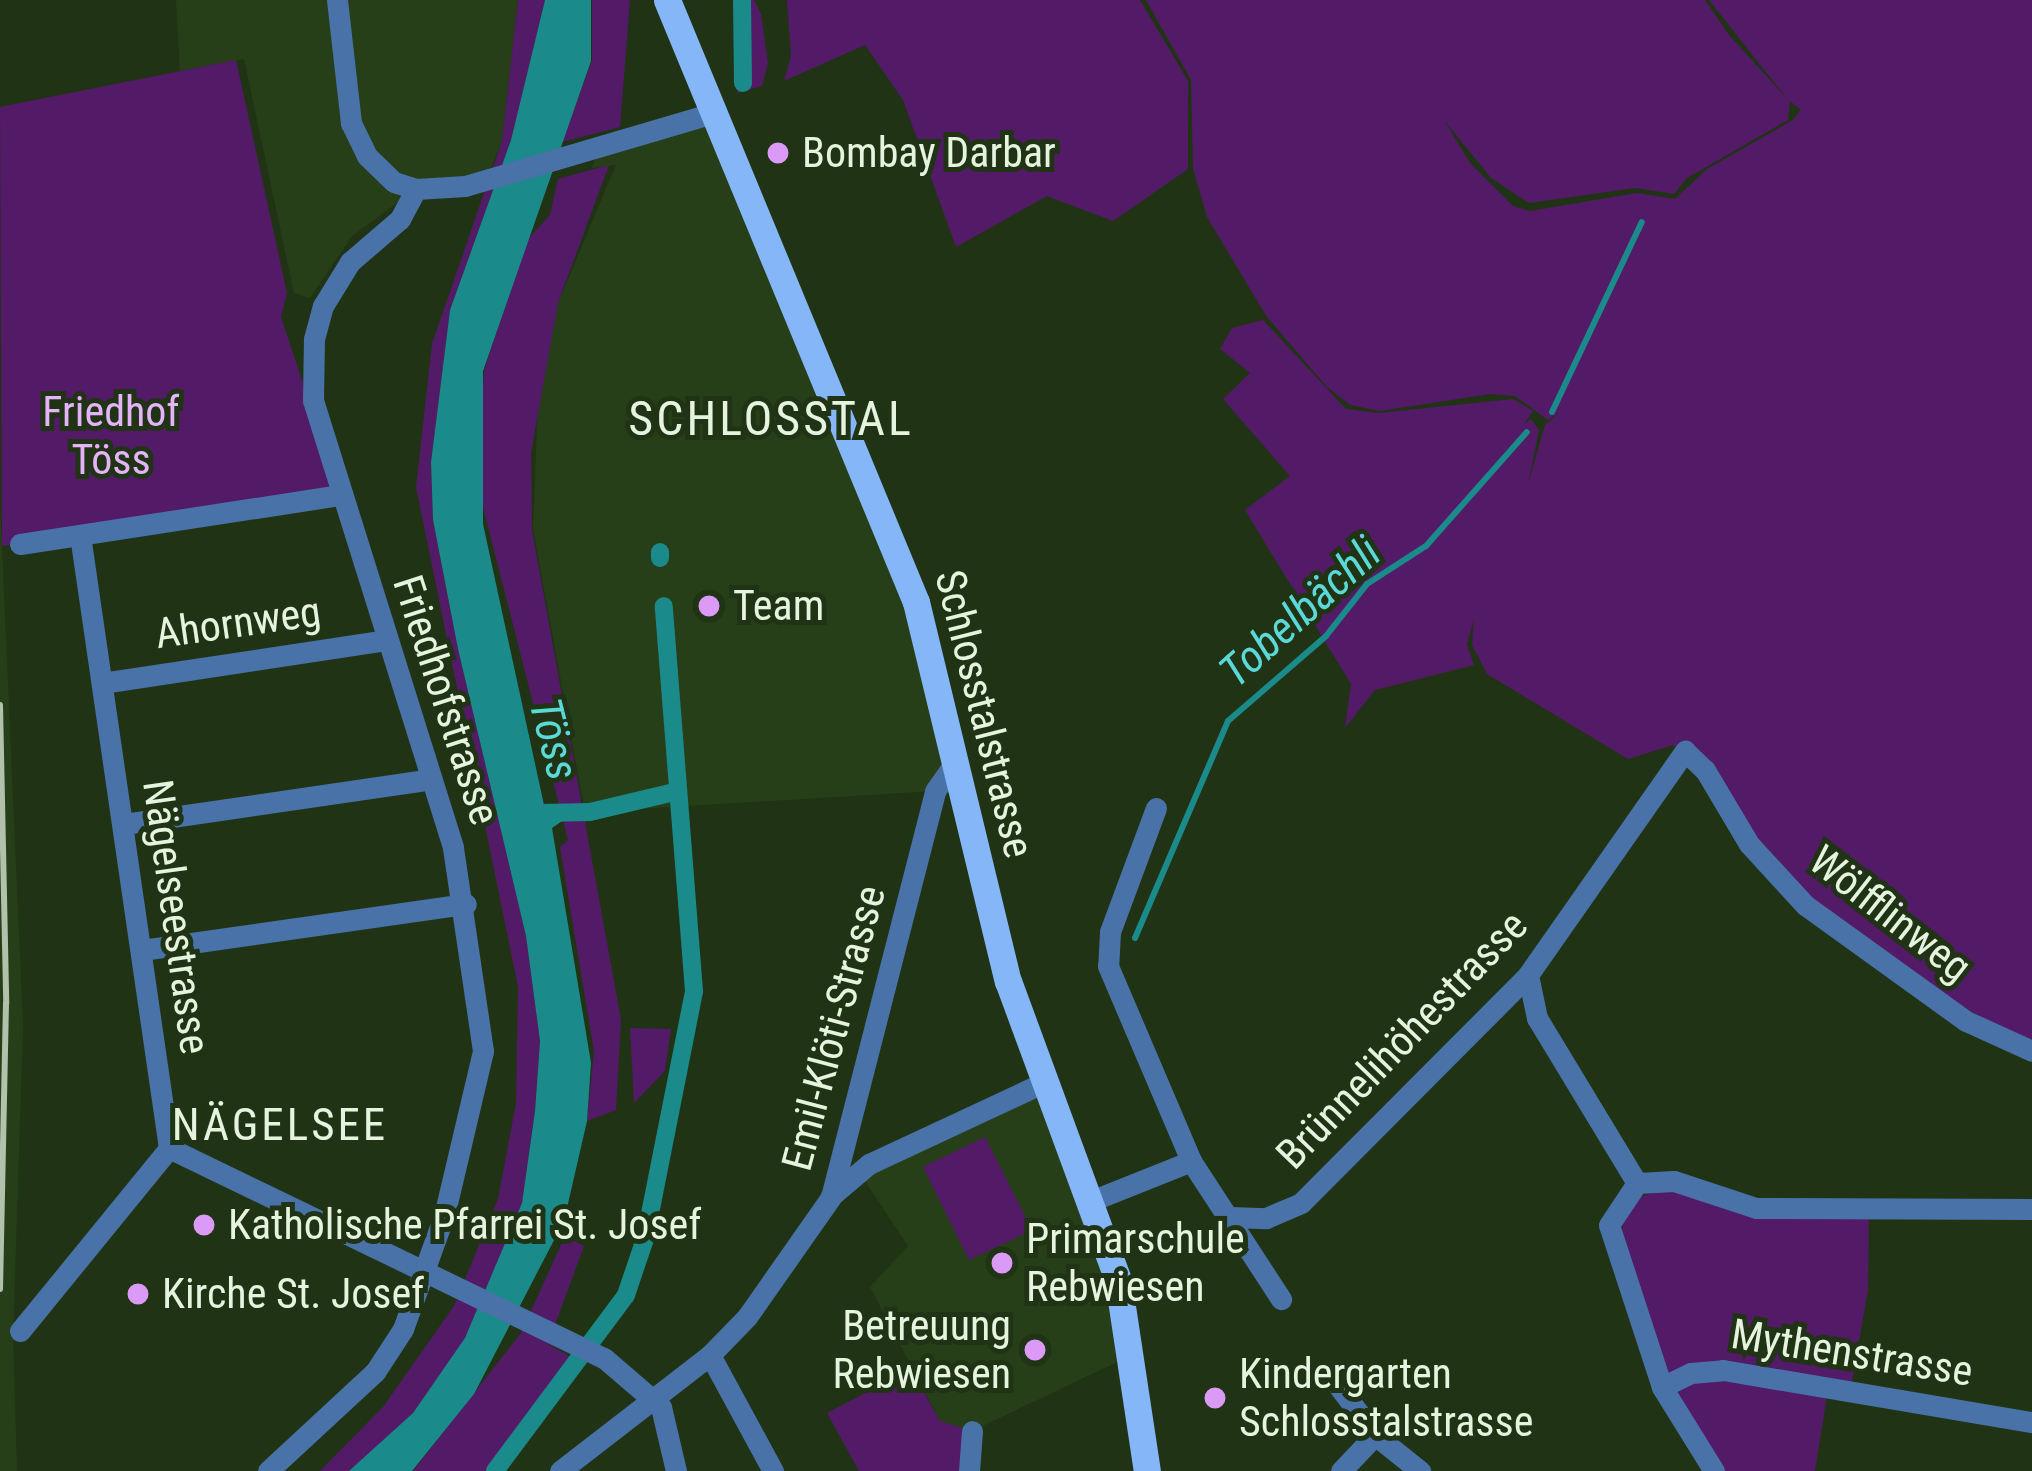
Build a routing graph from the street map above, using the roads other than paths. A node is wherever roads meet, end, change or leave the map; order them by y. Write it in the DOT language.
graph roads {
  1 [pos="337,0"];
  2 [pos="668,0"];
  3 [pos="713,113"];
  4 [pos="416,189"];
  5 [pos="340,495"];
  6 [pos="80,536"];
  7 [pos="20,544"];
  8 [pos="386,640"];
  9 [pos="101,683"];
  10 [pos="1685,751"];
  11 [pos="957,760"];
  12 [pos="431,779"];
  13 [pos="1156,808"];
  14 [pos="124,824"];
  15 [pos="466,904"];
  16 [pos="142,950"];
  17 [pos="1528,975"];
  18 [pos="2032,1051"];
  19 [pos="1043,1083"];
  20 [pos="169,1148"];
  21 [pos="1191,1161"];
  22 [pos="1637,1183"];
  23 [pos="831,1197"];
  24 [pos="1091,1201"];
  25 [pos="2032,1209"];
  26 [pos="1229,1217"];
  27 [pos="431,1274"];
  28 [pos="1281,1299"];
  29 [pos="20,1331"];
  30 [pos="710,1355"];
  31 [pos="1331,1376"];
  32 [pos="1662,1387"];
  33 [pos="655,1398"];
  34 [pos="2032,1423"];
  35 [pos="972,1431"];
  36 [pos="1375,1435"];
  37 [pos="268,1471"];
  38 [pos="560,1471"];
  39 [pos="676,1471"];
  40 [pos="773,1471"];
  41 [pos="969,1471"];
  42 [pos="1147,1471"];
  43 [pos="1341,1471"];
  44 [pos="1420,1471"];
  45 [pos="1714,1471"];
  1 -- 4 [label="street"];
  2 -- 3 [label="main road, Schlosstalstrasse"];
  3 -- 4 [label="street"];
  3 -- 11 [label="main road, Schlosstalstrasse"];
  4 -- 5 [label="street, Friedhofstrasse"];
  5 -- 6 [label="street"];
  5 -- 8 [label="street, Friedhofstrasse"];
  6 -- 7 [label="street"];
  6 -- 9 [label="street, Nägelseestrasse"];
  8 -- 9 [label="street, Ahornweg"];
  8 -- 12 [label="street, Friedhofstrasse"];
  9 -- 14 [label="street, Nägelseestrasse"];
  10 -- 17 [label="street, Brünnelihöhestrasse"];
  10 -- 18 [label="street, Wölfflinweg"];
  11 -- 19 [label="main road, Schlosstalstrasse"];
  11 -- 23 [label="street, Emil-Klöti-Strasse"];
  12 -- 14 [label="street"];
  12 -- 15 [label="street, Friedhofstrasse"];
  13 -- 21 [label="street"];
  14 -- 16 [label="street, Nägelseestrasse"];
  15 -- 16 [label="street"];
  15 -- 27 [label="street, Friedhofstrasse"];
  16 -- 20 [label="street, Nägelseestrasse"];
  17 -- 22 [label="street"];
  17 -- 26 [label="street, Brünnelihöhestrasse"];
  19 -- 23 [label="street"];
  19 -- 24 [label="main road, Schlosstalstrasse"];
  20 -- 27 [label="street"];
  20 -- 29 [label="street"];
  21 -- 24 [label="street"];
  21 -- 26 [label="street"];
  22 -- 25 [label="street"];
  22 -- 32 [label="street"];
  23 -- 30 [label="street, Emil-Klöti-Strasse"];
  24 -- 42 [label="main road, Schlosstalstrasse"];
  26 -- 28 [label="street"];
  27 -- 33 [label="street"];
  27 -- 37 [label="street, Friedhofstrasse"];
  30 -- 33 [label="street, Emil-Klöti-Strasse"];
  30 -- 40 [label="street"];
  31 -- 36 [label="street"];
  32 -- 34 [label="street, Mythenstrasse"];
  32 -- 45 [label="street"];
  33 -- 38 [label="street, Emil-Klöti-Strasse"];
  33 -- 39 [label="street"];
  35 -- 41 [label="street"];
  36 -- 43 [label="street"];
  36 -- 44 [label="street"];
}
